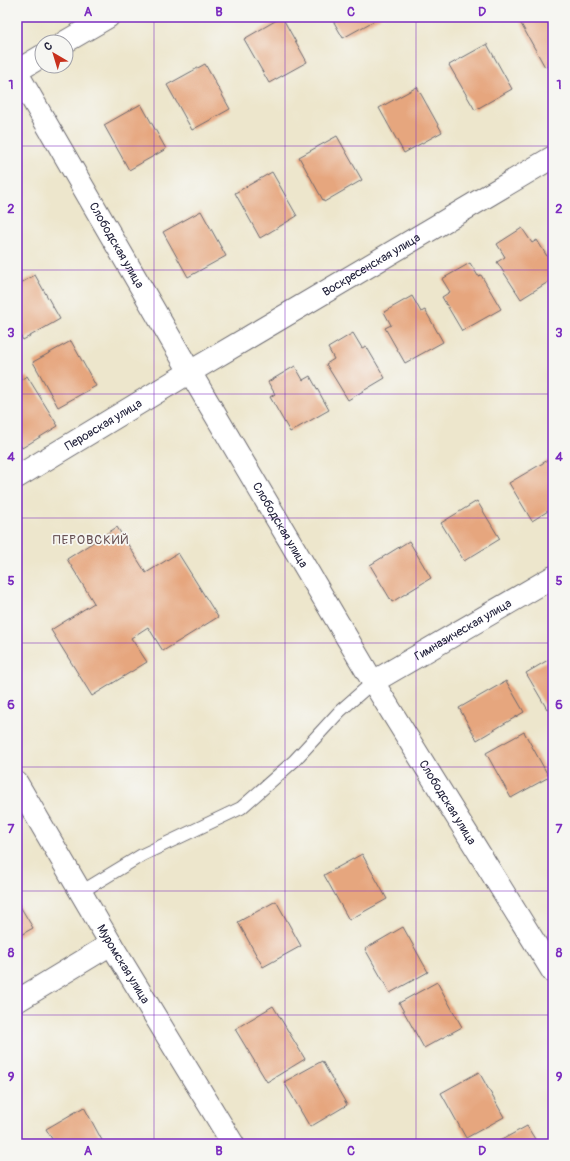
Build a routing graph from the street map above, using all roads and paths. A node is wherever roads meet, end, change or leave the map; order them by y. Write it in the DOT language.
graph roads {
  1 [pos="108,17"];
  2 [pos="74,37"];
  3 [pos="34,61"];
  4 [pos="17,72"];
  5 [pos="553,157"];
  6 [pos="190,372"];
  7 [pos="17,477"];
  8 [pos="553,577"];
  9 [pos="373,682"];
  10 [pos="17,784"];
  11 [pos="81,892"];
  12 [pos="111,944"];
  13 [pos="553,972"];
  14 [pos="17,1000"];
  15 [pos="233,1144"];
  1 -- 2 [label="street"];
  3 -- 4 [label="street"];
  4 -- 6 [label="street, Слободская улица"];
  5 -- 6 [label="street, Воскресенская улица"];
  6 -- 7 [label="street, Перовская улица"];
  6 -- 9 [label="street, Слободская улица"];
  8 -- 9 [label="street, Гимназическая улица"];
  9 -- 11 [label="lane"];
  9 -- 13 [label="street, Слободская улица"];
  10 -- 11 [label="street, Муромская улица"];
  11 -- 12 [label="street, Муромская улица"];
  12 -- 14 [label="street"];
  12 -- 15 [label="street, Муромская улица"];
}
